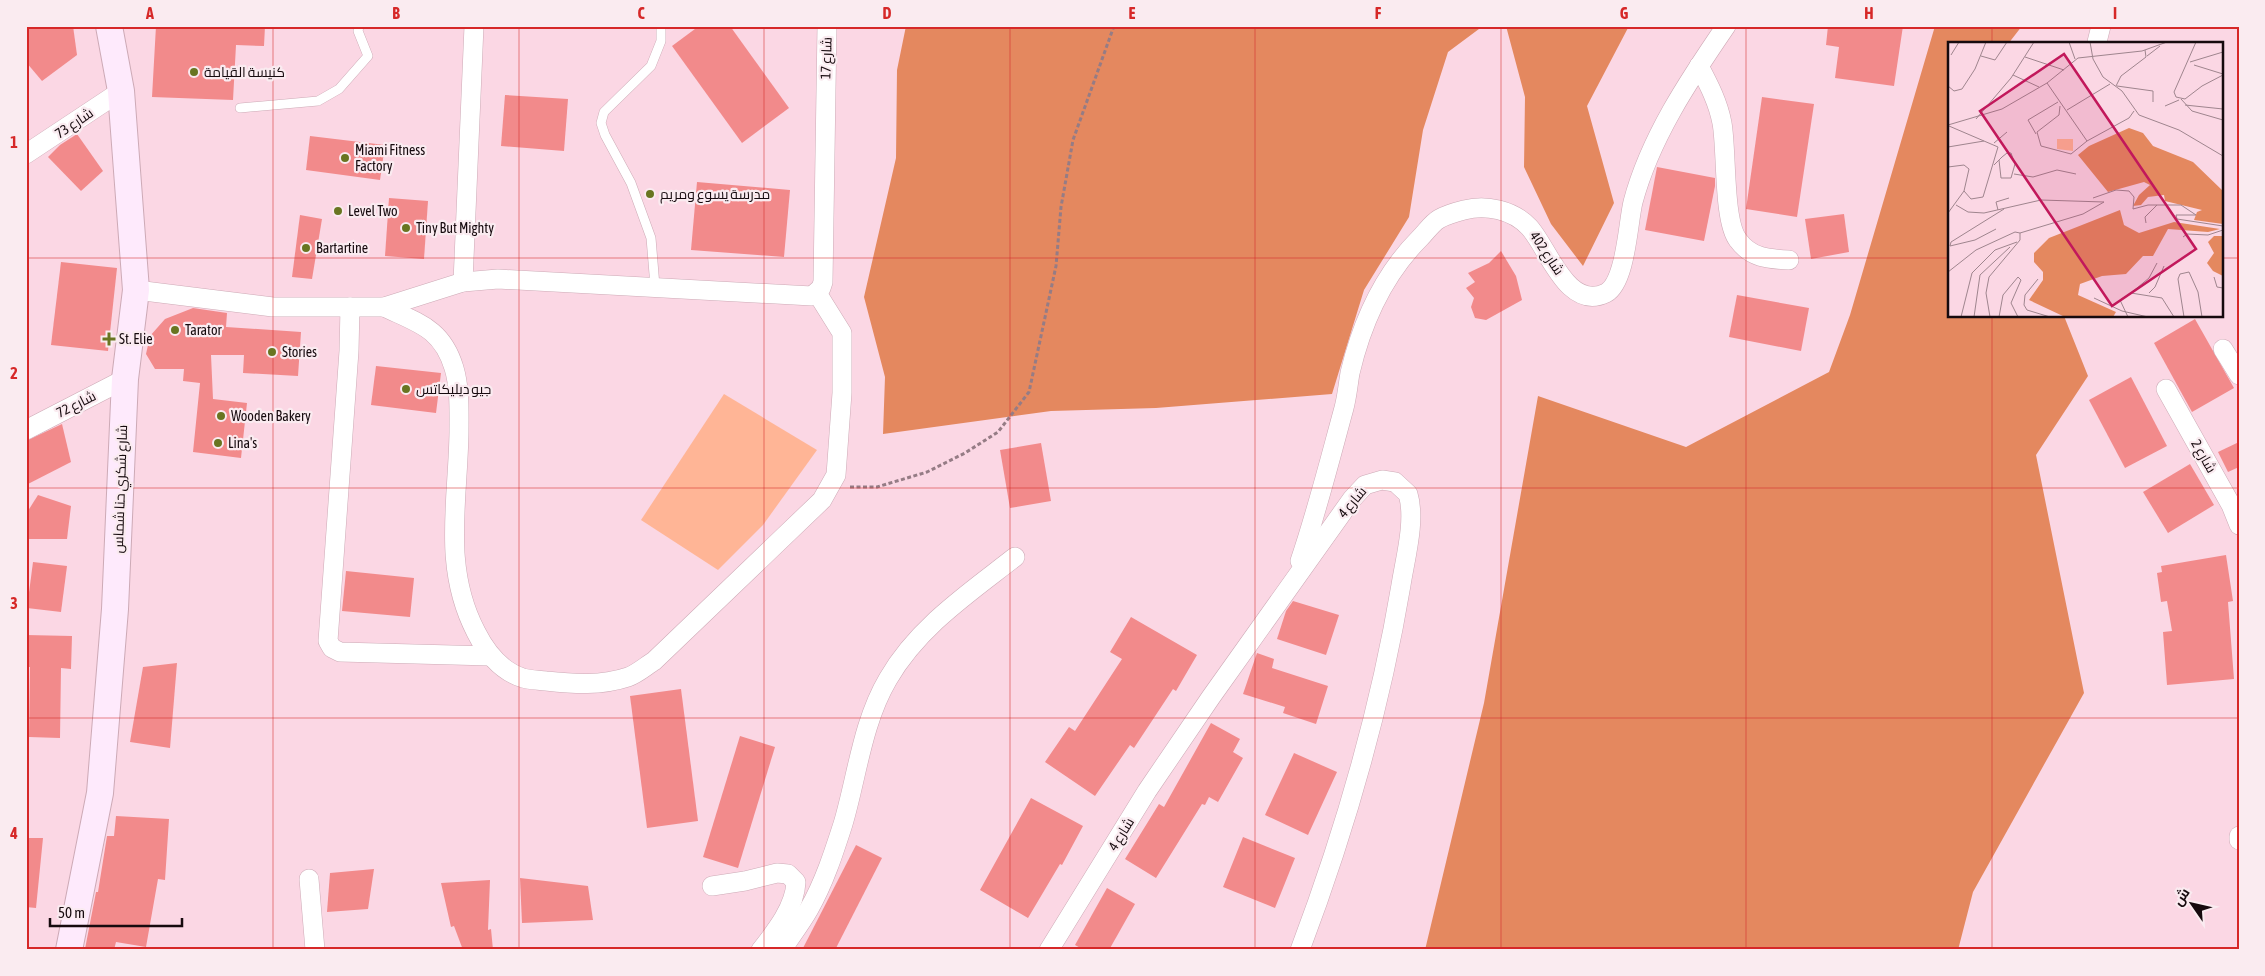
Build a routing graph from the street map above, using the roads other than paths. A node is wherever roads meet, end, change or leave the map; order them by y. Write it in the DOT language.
graph roads {
  1 [pos="109,26"];
  2 [pos="359,26"];
  3 [pos="474,26"];
  4 [pos="662,26"];
  5 [pos="827,26"];
  6 [pos="1726,26"];
  7 [pos="1699,66"];
  8 [pos="122,91"];
  9 [pos="240,108"];
  10 [pos="26,154"];
  11 [pos="1789,260"];
  12 [pos="463,282"];
  13 [pos="656,286"];
  14 [pos="136,290"];
  15 [pos="816,293"];
  16 [pos="350,307"];
  17 [pos="384,307"];
  18 [pos="2223,349"];
  19 [pos="2239,375"];
  20 [pos="125,379"];
  21 [pos="2166,389"];
  22 [pos="26,430"];
  23 [pos="2239,525"];
  24 [pos="1016,556"];
  25 [pos="1293,581"];
  26 [pos="490,656"];
  27 [pos="309,879"];
  28 [pos="712,886"];
  29 [pos="69,950"];
  30 [pos="315,950"];
  31 [pos="761,950"];
  32 [pos="782,950"];
  33 [pos="1049,950"];
  34 [pos="1300,950"];
  1 -- 8 [label="street, شارع شكري حنا شماس"];
  2 -- 9 [label="lane"];
  3 -- 12 [label="street"];
  4 -- 13 [label="lane"];
  5 -- 15 [label="street, شارع 17"];
  6 -- 7 [label="street, شارع 402"];
  7 -- 11 [label="street"];
  7 -- 25 [label="street, شارع 402"];
  8 -- 10 [label="street, شارع 73"];
  8 -- 14 [label="street, شارع شكري حنا شماس"];
  12 -- 13 [label="street"];
  12 -- 17 [label="street"];
  13 -- 15 [label="street"];
  14 -- 16 [label="street"];
  14 -- 20 [label="street, شارع شكري حنا شماس"];
  15 -- 26 [label="street"];
  16 -- 17 [label="street"];
  16 -- 26 [label="street"];
  17 -- 26 [label="street"];
  18 -- 19 [label="street"];
  20 -- 22 [label="street, شارع 72"];
  20 -- 29 [label="street, شارع شكري حنا شماس"];
  21 -- 23 [label="street, شارع 2"];
  24 -- 32 [label="street"];
  25 -- 33 [label="street, شارع 4"];
  25 -- 34 [label="street, شارع 4"];
  27 -- 30 [label="street"];
  28 -- 31 [label="street"];
}
